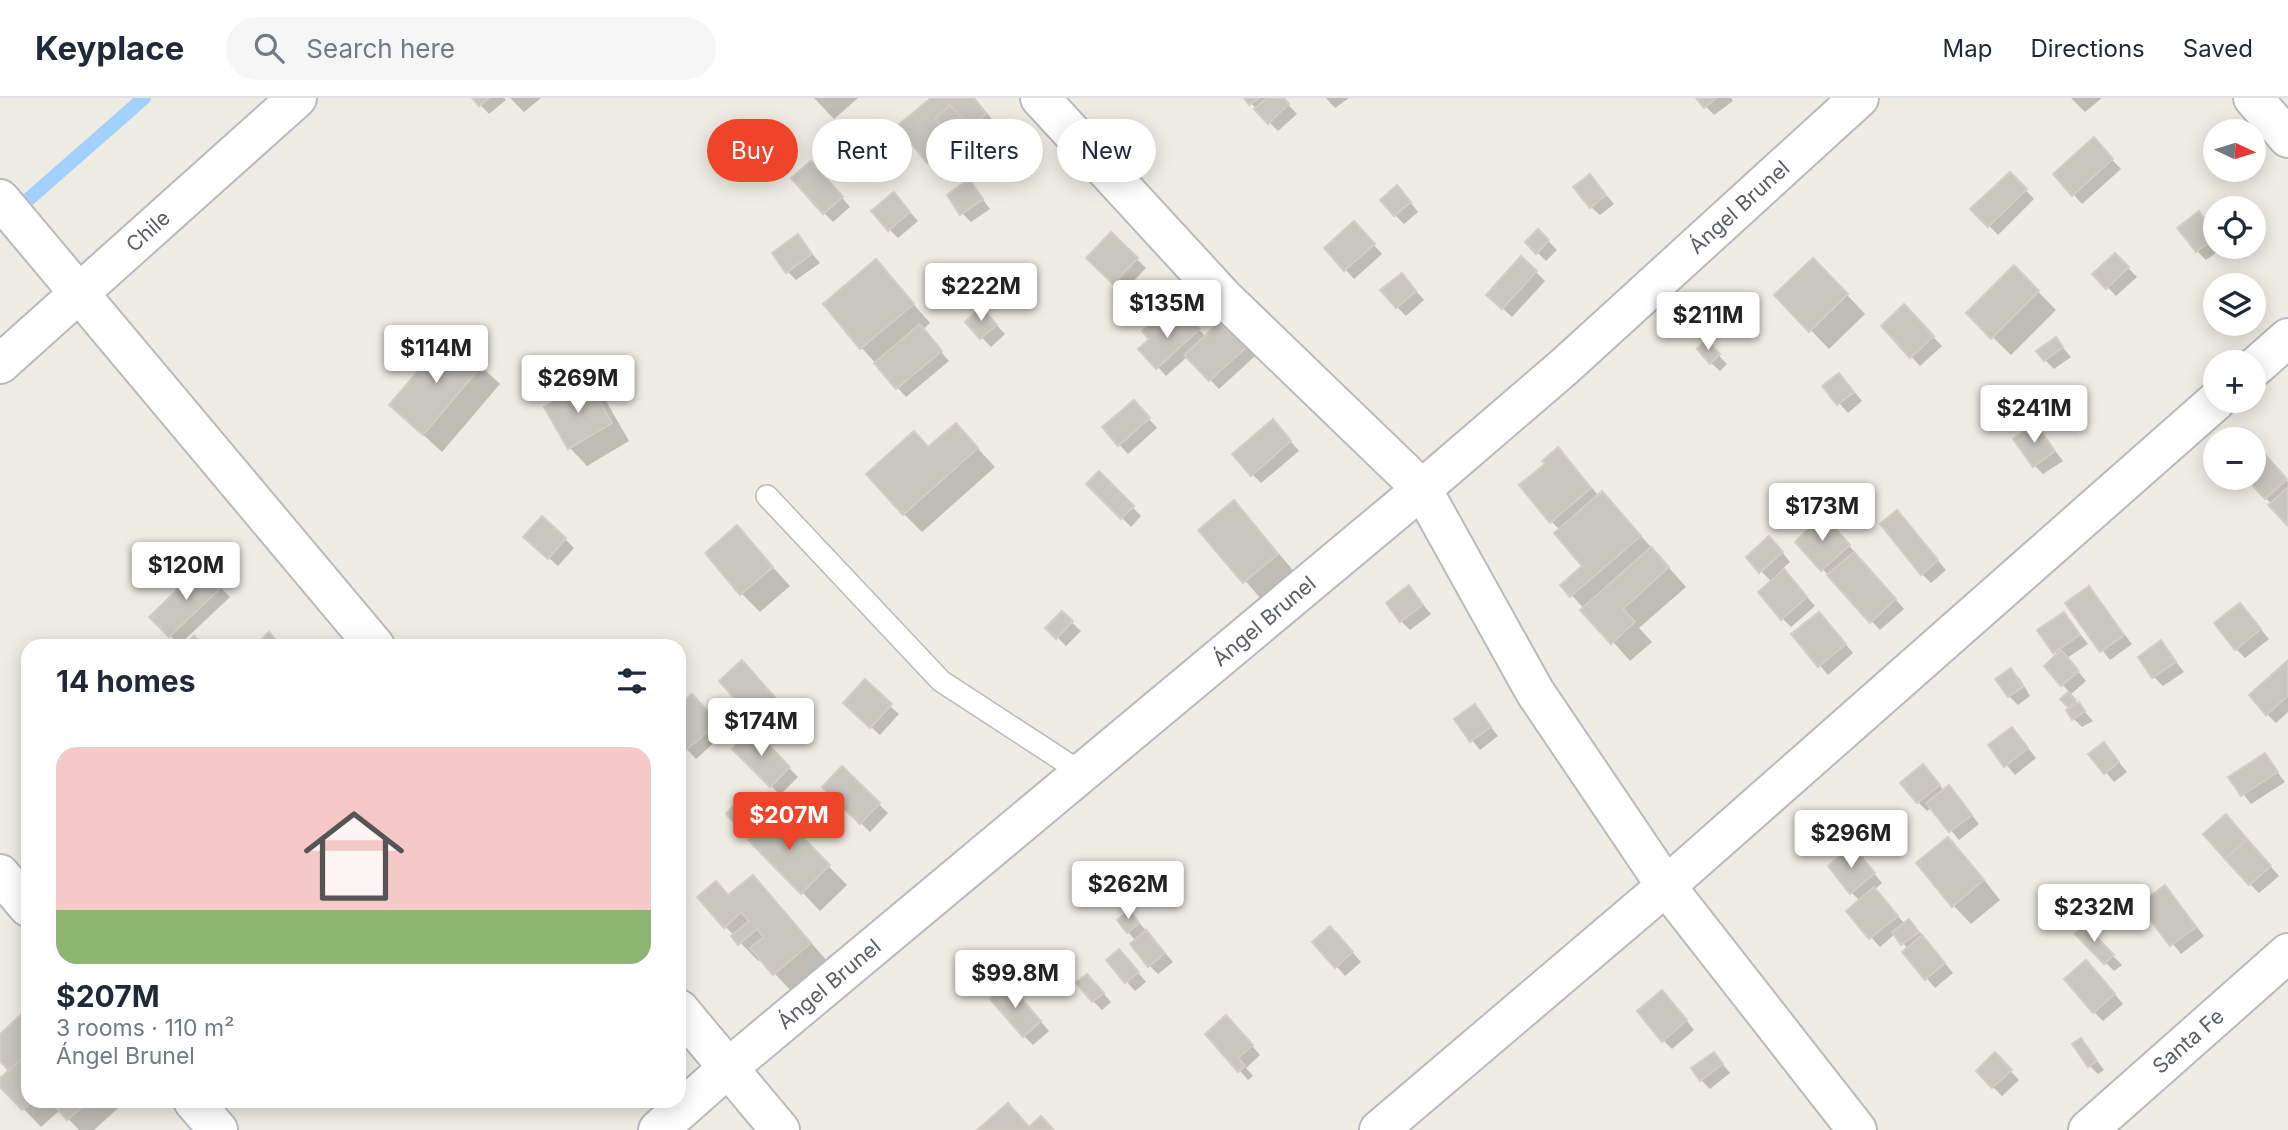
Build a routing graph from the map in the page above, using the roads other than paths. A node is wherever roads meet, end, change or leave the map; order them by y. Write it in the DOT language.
graph roads {
  1 [pos="297,98"];
  2 [pos="1859,98"];
  3 [pos="2253,98"];
  4 [pos="1056,104"];
  5 [pos="2288,138"];
  6 [pos="0,199"];
  7 [pos="80,292"];
  8 [pos="2288,338"];
  9 [pos="2266,357"];
  10 [pos="0,364"];
  11 [pos="2203,412"];
  12 [pos="1422,489"];
  13 [pos="767,496"];
  14 [pos="369,639"];
  15 [pos="1082,773"];
  16 [pos="0,874"];
  17 [pos="1666,886"];
  18 [pos="21,899"];
  19 [pos="2288,953"];
  20 [pos="686,1017"];
  21 [pos="728,1068"];
  22 [pos="686,1105"];
  23 [pos="199,1108"];
  24 [pos="683,1108"];
  25 [pos="218,1130"];
  26 [pos="658,1130"];
  27 [pos="780,1130"];
  28 [pos="1379,1130"];
  29 [pos="1857,1130"];
  30 [pos="2088,1130"];
  1 -- 7 [label="street, Chile"];
  2 -- 12 [label="street, Ángel Brunel"];
  3 -- 5 [label="street"];
  4 -- 12 [label="street"];
  6 -- 7 [label="street"];
  7 -- 10 [label="street, Chile"];
  7 -- 14 [label="street"];
  8 -- 9 [label="street"];
  11 -- 17 [label="street"];
  12 -- 15 [label="street, Ángel Brunel"];
  12 -- 17 [label="street"];
  13 -- 15 [label="lane"];
  15 -- 21 [label="street, Ángel Brunel"];
  16 -- 18 [label="street"];
  17 -- 28 [label="street"];
  17 -- 29 [label="street"];
  19 -- 30 [label="street, Santa Fe"];
  20 -- 21 [label="street"];
  21 -- 22 [label="street, Ángel Brunel"];
  21 -- 27 [label="street"];
  23 -- 25 [label="street"];
  24 -- 26 [label="street, Ángel Brunel"];
}
